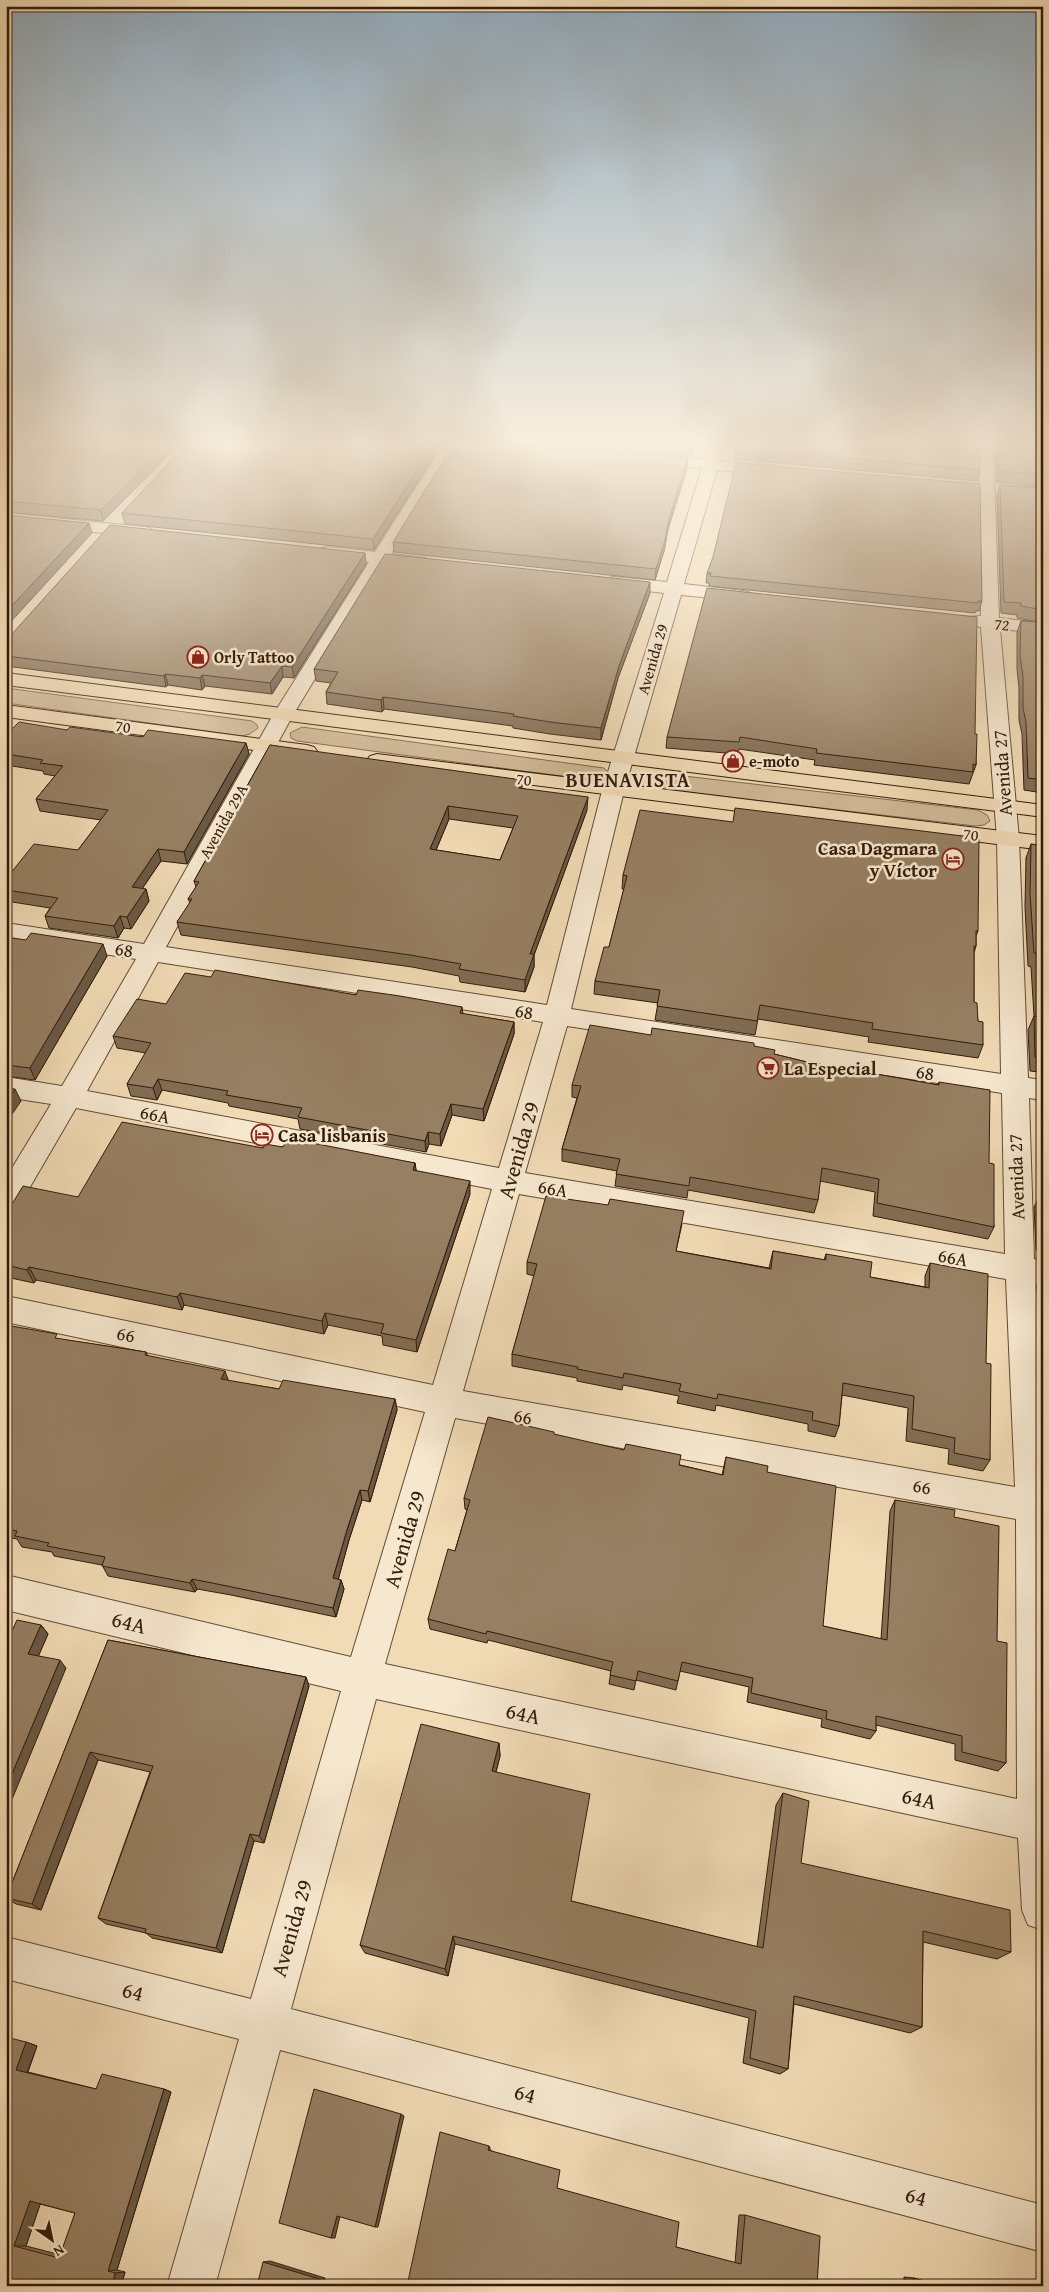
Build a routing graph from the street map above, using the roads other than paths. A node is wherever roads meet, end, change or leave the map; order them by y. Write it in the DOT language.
graph roads {
  1 [pos="325,552"];
  2 [pos="384,552"];
  3 [pos="684,552"];
  4 [pos="988,552"];
  5 [pos="380,558"];
  6 [pos="432,564"];
  7 [pos="596,581"];
  8 [pos="673,588"];
  9 [pos="761,598"];
  10 [pos="957,620"];
  11 [pos="990,623"];
  12 [pos="1043,628"];
  13 [pos="6,679"];
  14 [pos="6,711"];
  15 [pos="283,715"];
  16 [pos="266,745"];
  17 [pos="323,753"];
  18 [pos="362,758"];
  19 [pos="623,759"];
  20 [pos="613,791"];
  21 [pos="1005,806"];
  22 [pos="1043,810"];
  23 [pos="1008,839"];
  24 [pos="1043,843"];
  25 [pos="6,931"];
  26 [pos="150,953"];
  27 [pos="558,1016"];
  28 [pos="1013,1086"];
  29 [pos="6,1087"];
  30 [pos="1043,1090"];
  31 [pos="68,1097"];
  32 [pos="509,1181"];
  33 [pos="6,1203"];
  34 [pos="1031,1271"];
  35 [pos="6,1308"];
  36 [pos="444,1402"];
  37 [pos="1038,1507"];
  38 [pos="6,1592"];
  39 [pos="363,1678"];
  40 [pos="1040,1824"];
  41 [pos="1043,1910"];
  42 [pos="6,1958"];
  43 [pos="264,2024"];
  44 [pos="1043,2229"];
  45 [pos="192,2286"];
  1 -- 5 [label="street"];
  2 -- 5 [label="street, Avenida 29A"];
  3 -- 8 [label="street, Avenida 29"];
  4 -- 11 [label="street, Avenida 27"];
  5 -- 6 [label="street"];
  5 -- 15 [label="street, Avenida 29A"];
  7 -- 8 [label="street"];
  8 -- 9 [label="street"];
  8 -- 19 [label="street, Avenida 29"];
  10 -- 11 [label="street, 72"];
  11 -- 12 [label="street, 72"];
  11 -- 21 [label="street, Avenida 27"];
  13 -- 15 [label="main road, 70"];
  14 -- 16 [label="main road, 70"];
  15 -- 16 [label="street, Avenida 29A"];
  15 -- 19 [label="main road, 70"];
  16 -- 17 [label="main road, 70"];
  16 -- 26 [label="street, Avenida 29A"];
  18 -- 20 [label="main road, 70"];
  19 -- 20 [label="street, Avenida 29"];
  19 -- 21 [label="main road, 70"];
  20 -- 23 [label="main road, 70"];
  20 -- 27 [label="street, Avenida 29"];
  21 -- 22 [label="main road, 70"];
  21 -- 23 [label="street, Avenida 27"];
  23 -- 24 [label="main road, 70"];
  23 -- 28 [label="street, Avenida 27"];
  25 -- 26 [label="street, 68"];
  26 -- 27 [label="street, 68"];
  26 -- 31 [label="street, Avenida 29A"];
  27 -- 28 [label="street, 68"];
  27 -- 32 [label="street, Avenida 29"];
  28 -- 30 [label="street, 68"];
  28 -- 34 [label="street, Avenida 27"];
  29 -- 31 [label="street, 66A"];
  31 -- 32 [label="street, 66A"];
  31 -- 33 [label="street, Avenida 29A"];
  32 -- 34 [label="street, 66A"];
  32 -- 36 [label="street, Avenida 29"];
  34 -- 37 [label="street, Avenida 27"];
  35 -- 36 [label="street, 66"];
  36 -- 37 [label="street, 66"];
  36 -- 39 [label="street, Avenida 29"];
  37 -- 40 [label="street, Avenida 27"];
  38 -- 39 [label="street, 64A"];
  39 -- 40 [label="street, 64A"];
  39 -- 43 [label="street, Avenida 29"];
  40 -- 41 [label="street, Avenida 27"];
  42 -- 43 [label="street, 64"];
  43 -- 44 [label="street, 64"];
  43 -- 45 [label="street, Avenida 29"];
}
